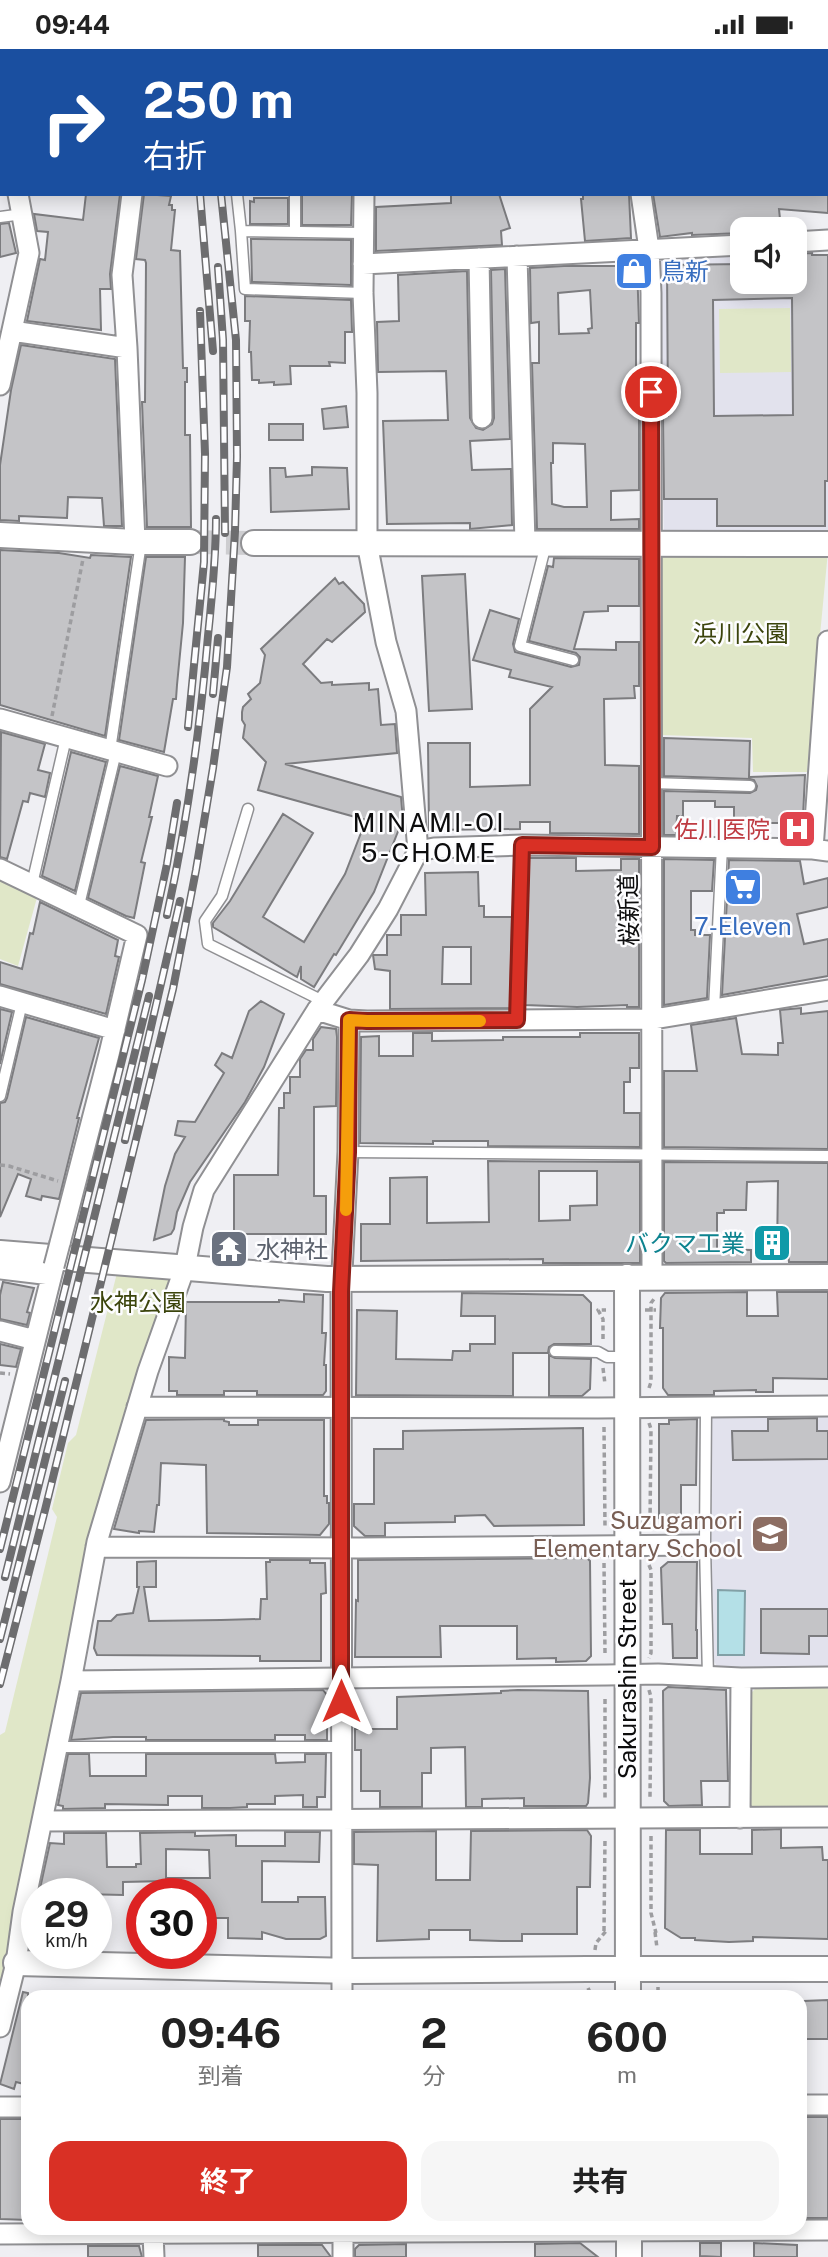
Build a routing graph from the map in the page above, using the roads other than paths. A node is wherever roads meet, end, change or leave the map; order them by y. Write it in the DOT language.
graph roads {
  1 [pos="132,196"];
  2 [pos="237,196"];
  3 [pos="295,196"];
  4 [pos="364,196"];
  5 [pos="641,196"];
  6 [pos="20,204"];
  7 [pos="0,217"];
  8 [pos="241,231"];
  9 [pos="295,232"];
  10 [pos="363,233"];
  11 [pos="828,240"];
  12 [pos="807,241"];
  13 [pos="730,246"];
  14 [pos="649,249"];
  15 [pos="517,256"];
  16 [pos="479,258"];
  17 [pos="363,264"];
  18 [pos="363,293"];
  19 [pos="12,331"];
  20 [pos="127,348"];
  21 [pos="1,375"];
  22 [pos="482,418"];
  23 [pos="0,535"];
  24 [pos="138,542"];
  25 [pos="190,543"];
  26 [pos="254,543"];
  27 [pos="367,543"];
  28 [pos="536,543"];
  29 [pos="652,544"];
  30 [pos="828,544"];
  31 [pos="828,641"];
  32 [pos="828,649"];
  33 [pos="573,660"];
  34 [pos="0,719"];
  35 [pos="57,735"];
  36 [pos="113,751"];
  37 [pos="167,766"];
  38 [pos="651,783"];
  39 [pos="750,786"];
  40 [pos="247,809"];
  41 [pos="522,845"];
  42 [pos="652,847"];
  43 [pos="722,847"];
  44 [pos="820,850"];
  45 [pos="418,851"];
  46 [pos="0,869"];
  47 [pos="32,884"];
  48 [pos="79,905"];
  49 [pos="828,990"];
  50 [pos="0,996"];
  51 [pos="22,1003"];
  52 [pos="320,1006"];
  53 [pos="714,1009"];
  54 [pos="653,1019"];
  55 [pos="349,1020"];
  56 [pos="517,1020"];
  57 [pos="115,1030"];
  58 [pos="0,1096"];
  59 [pos="348,1152"];
  60 [pos="653,1153"];
  61 [pos="828,1156"];
  62 [pos="0,1253"];
  63 [pos="185,1267"];
  64 [pos="0,1269"];
  65 [pos="52,1270"];
  66 [pos="627,1277"];
  67 [pos="652,1277"];
  68 [pos="828,1277"];
  69 [pos="343,1279"];
  70 [pos="0,1331"];
  71 [pos="35,1340"];
  72 [pos="555,1351"];
  73 [pos="627,1357"];
  74 [pos="828,1406"];
  75 [pos="137,1407"];
  76 [pos="706,1407"];
  77 [pos="341,1408"];
  78 [pos="626,1415"];
  79 [pos="0,1480"];
  80 [pos="637,1538"];
  81 [pos="702,1545"];
  82 [pos="96,1547"];
  83 [pos="341,1548"];
  84 [pos="641,1675"];
  85 [pos="828,1677"];
  86 [pos="341,1678"];
  87 [pos="708,1678"];
  88 [pos="741,1678"];
  89 [pos="71,1681"];
  90 [pos="57,1747"];
  91 [pos="341,1747"];
  92 [pos="828,1817"];
  93 [pos="740,1818"];
  94 [pos="341,1820"];
  95 [pos="42,1821"];
  96 [pos="639,1823"];
  97 [pos="16,1963"];
  98 [pos="628,1969"];
  99 [pos="828,1969"];
  100 [pos="342,1971"];
  101 [pos="342,1990"];
  102 [pos="628,1990"];
  103 [pos="0,2027"];
  104 [pos="807,2105"];
  105 [pos="828,2105"];
  106 [pos="0,2107"];
  107 [pos="21,2107"];
  108 [pos="807,2230"];
  109 [pos="828,2230"];
  110 [pos="0,2234"];
  111 [pos="21,2234"];
  112 [pos="153,2235"];
  113 [pos="343,2235"];
  114 [pos="629,2235"];
  115 [pos="154,2257"];
  116 [pos="344,2257"];
  117 [pos="629,2257"];
  1 -- 20 [label="street"];
  2 -- 8 [label="lane"];
  3 -- 9 [label="lane"];
  4 -- 10 [label="street"];
  5 -- 14 [label="street, 桜新道"];
  6 -- 7 [label="lane"];
  6 -- 19 [label="street"];
  8 -- 9 [label="lane"];
  8 -- 18 [label="lane"];
  9 -- 10 [label="lane"];
  10 -- 17 [label="street"];
  11 -- 12 [label="street"];
  13 -- 14 [label="street"];
  14 -- 15 [label="street"];
  14 -- 29 [label="street, 桜新道"];
  15 -- 16 [label="street"];
  15 -- 28 [label="street"];
  16 -- 17 [label="street"];
  16 -- 22 [label="street"];
  17 -- 18 [label="street"];
  18 -- 27 [label="street"];
  19 -- 20 [label="street"];
  19 -- 21 [label="street"];
  20 -- 24 [label="street"];
  23 -- 24 [label="street"];
  24 -- 25 [label="street"];
  24 -- 36 [label="lane"];
  26 -- 27 [label="street"];
  27 -- 28 [label="street"];
  27 -- 45 [label="street"];
  28 -- 29 [label="street"];
  28 -- 33 [label="lane"];
  29 -- 30 [label="street"];
  29 -- 38 [label="street, 桜新道"];
  31 -- 32 [label="street"];
  32 -- 44 [label="street"];
  34 -- 35 [label="street"];
  35 -- 36 [label="street"];
  35 -- 47 [label="lane"];
  36 -- 37 [label="street"];
  36 -- 48 [label="lane"];
  38 -- 39 [label="lane"];
  38 -- 42 [label="street, 桜新道"];
  40 -- 52 [label="lane"];
  41 -- 42 [label="street"];
  41 -- 45 [label="street"];
  41 -- 56 [label="lane"];
  42 -- 43 [label="street"];
  42 -- 54 [label="street, 桜新道"];
  43 -- 44 [label="street"];
  43 -- 53 [label="lane"];
  45 -- 52 [label="street"];
  46 -- 47 [label="street"];
  47 -- 48 [label="street"];
  48 -- 57 [label="street"];
  49 -- 53 [label="street"];
  50 -- 51 [label="street"];
  51 -- 57 [label="street"];
  51 -- 58 [label="lane"];
  52 -- 55 [label="street"];
  52 -- 63 [label="street"];
  53 -- 54 [label="street"];
  54 -- 56 [label="street"];
  54 -- 60 [label="street, 桜新道"];
  55 -- 56 [label="street"];
  55 -- 59 [label="street"];
  57 -- 65 [label="street, bridge"];
  59 -- 60 [label="lane"];
  59 -- 69 [label="street"];
  60 -- 61 [label="lane"];
  60 -- 67 [label="street, 桜新道"];
  62 -- 63 [label="street"];
  63 -- 69 [label="street"];
  63 -- 75 [label="street"];
  64 -- 65 [label="street"];
  65 -- 71 [label="street"];
  66 -- 67 [label="street"];
  66 -- 69 [label="street"];
  66 -- 73 [label="street, Sakurashin Street"];
  67 -- 68 [label="street"];
  69 -- 77 [label="street"];
  70 -- 71 [label="street"];
  71 -- 79 [label="street"];
  72 -- 73 [label="lane"];
  73 -- 78 [label="street, Sakurashin Street"];
  74 -- 76 [label="street"];
  75 -- 77 [label="street"];
  75 -- 82 [label="street"];
  76 -- 78 [label="street"];
  76 -- 81 [label="lane"];
  77 -- 78 [label="street"];
  77 -- 83 [label="street"];
  78 -- 80 [label="street, Sakurashin Street"];
  80 -- 81 [label="street"];
  80 -- 83 [label="street"];
  80 -- 84 [label="street, Sakurashin Street"];
  81 -- 87 [label="lane"];
  82 -- 83 [label="street"];
  82 -- 89 [label="street"];
  83 -- 86 [label="street"];
  84 -- 86 [label="street"];
  84 -- 87 [label="street"];
  84 -- 96 [label="street, Sakurashin Street"];
  85 -- 88 [label="street"];
  86 -- 89 [label="street"];
  86 -- 91 [label="street"];
  87 -- 88 [label="street"];
  88 -- 93 [label="street"];
  89 -- 90 [label="street"];
  90 -- 91 [label="lane"];
  90 -- 95 [label="street"];
  91 -- 94 [label="street"];
  92 -- 93 [label="street"];
  93 -- 96 [label="street"];
  94 -- 95 [label="street"];
  94 -- 96 [label="street"];
  94 -- 100 [label="street"];
  95 -- 97 [label="street"];
  96 -- 98 [label="street, Sakurashin Street"];
  97 -- 100 [label="street"];
  97 -- 103 [label="street"];
  98 -- 99 [label="street"];
  98 -- 100 [label="street"];
  98 -- 102 [label="street, Sakurashin Street"];
  100 -- 101 [label="street"];
  104 -- 105 [label="street"];
  106 -- 107 [label="street"];
  108 -- 109 [label="street"];
  110 -- 111 [label="street"];
  112 -- 115 [label="street"];
  113 -- 116 [label="street"];
  114 -- 117 [label="street"];
}
